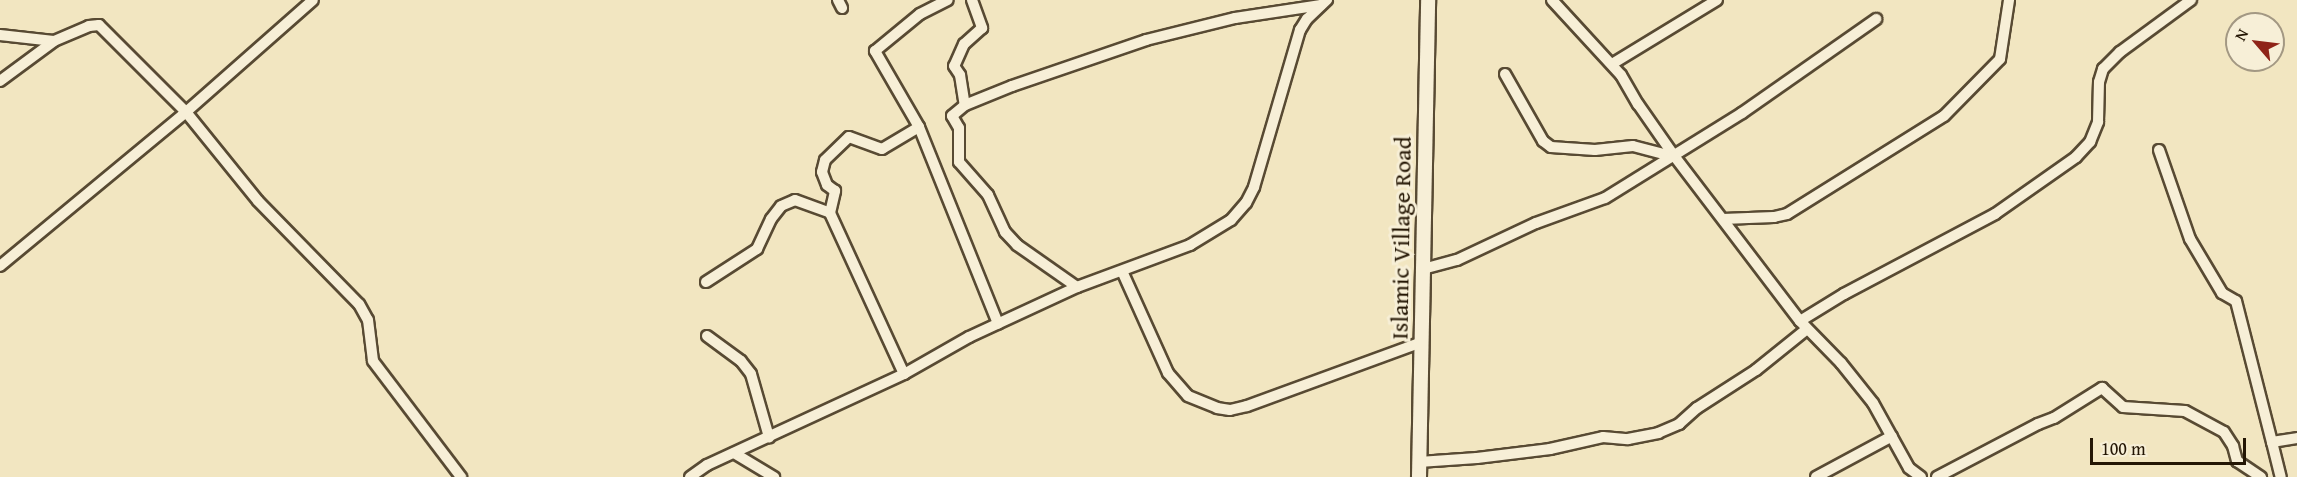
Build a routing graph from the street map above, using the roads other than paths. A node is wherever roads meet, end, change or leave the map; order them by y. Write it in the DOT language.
graph roads {
  1 [pos="313,0"];
  2 [pos="948,0"];
  3 [pos="972,0"];
  4 [pos="1428,0"];
  5 [pos="1552,0"];
  6 [pos="1717,0"];
  7 [pos="2008,0"];
  8 [pos="2191,0"];
  9 [pos="1324,3"];
  10 [pos="1876,19"];
  11 [pos="0,35"];
  12 [pos="54,40"];
  13 [pos="1612,64"];
  14 [pos="1505,74"];
  15 [pos="0,81"];
  16 [pos="965,105"];
  17 [pos="186,112"];
  18 [pos="919,128"];
  19 [pos="2159,150"];
  20 [pos="1675,157"];
  21 [pos="830,213"];
  22 [pos="1723,219"];
  23 [pos="0,266"];
  24 [pos="1423,269"];
  25 [pos="1122,271"];
  26 [pos="706,282"];
  27 [pos="1077,287"];
  28 [pos="998,324"];
  29 [pos="1804,325"];
  30 [pos="707,336"];
  31 [pos="1422,342"];
  32 [pos="904,374"];
  33 [pos="1892,436"];
  34 [pos="769,437"];
  35 [pos="2297,438"];
  36 [pos="2272,442"];
  37 [pos="734,453"];
  38 [pos="1419,462"];
  39 [pos="461,477"];
  40 [pos="690,477"];
  41 [pos="774,477"];
  42 [pos="1419,477"];
  43 [pos="1816,477"];
  44 [pos="1921,477"];
  45 [pos="1937,477"];
  46 [pos="2261,477"];
  47 [pos="2281,477"];
  1 -- 17 [label="street"];
  2 -- 18 [label="street"];
  3 -- 16 [label="street"];
  4 -- 24 [label="street, Islamic Village Road"];
  5 -- 13 [label="street"];
  6 -- 13 [label="street"];
  7 -- 22 [label="street"];
  8 -- 29 [label="street"];
  9 -- 16 [label="street"];
  9 -- 25 [label="street"];
  10 -- 20 [label="street"];
  11 -- 12 [label="street"];
  12 -- 15 [label="street"];
  12 -- 17 [label="street"];
  13 -- 20 [label="street"];
  14 -- 20 [label="street"];
  16 -- 27 [label="street"];
  17 -- 23 [label="street"];
  17 -- 39 [label="street"];
  18 -- 21 [label="street"];
  18 -- 28 [label="street"];
  19 -- 36 [label="street"];
  20 -- 22 [label="street"];
  20 -- 24 [label="street"];
  21 -- 26 [label="street"];
  21 -- 32 [label="street"];
  22 -- 29 [label="street"];
  24 -- 31 [label="street, Islamic Village Road"];
  25 -- 27 [label="street"];
  25 -- 31 [label="street"];
  27 -- 28 [label="street"];
  28 -- 32 [label="street"];
  29 -- 33 [label="street"];
  29 -- 38 [label="street"];
  30 -- 34 [label="street"];
  31 -- 38 [label="street, Islamic Village Road"];
  32 -- 34 [label="street"];
  33 -- 43 [label="street"];
  33 -- 44 [label="street"];
  34 -- 37 [label="street"];
  35 -- 36 [label="street"];
  36 -- 47 [label="street"];
  37 -- 40 [label="street"];
  37 -- 41 [label="street"];
  38 -- 42 [label="street, Islamic Village Road"];
  45 -- 46 [label="street"];
}
